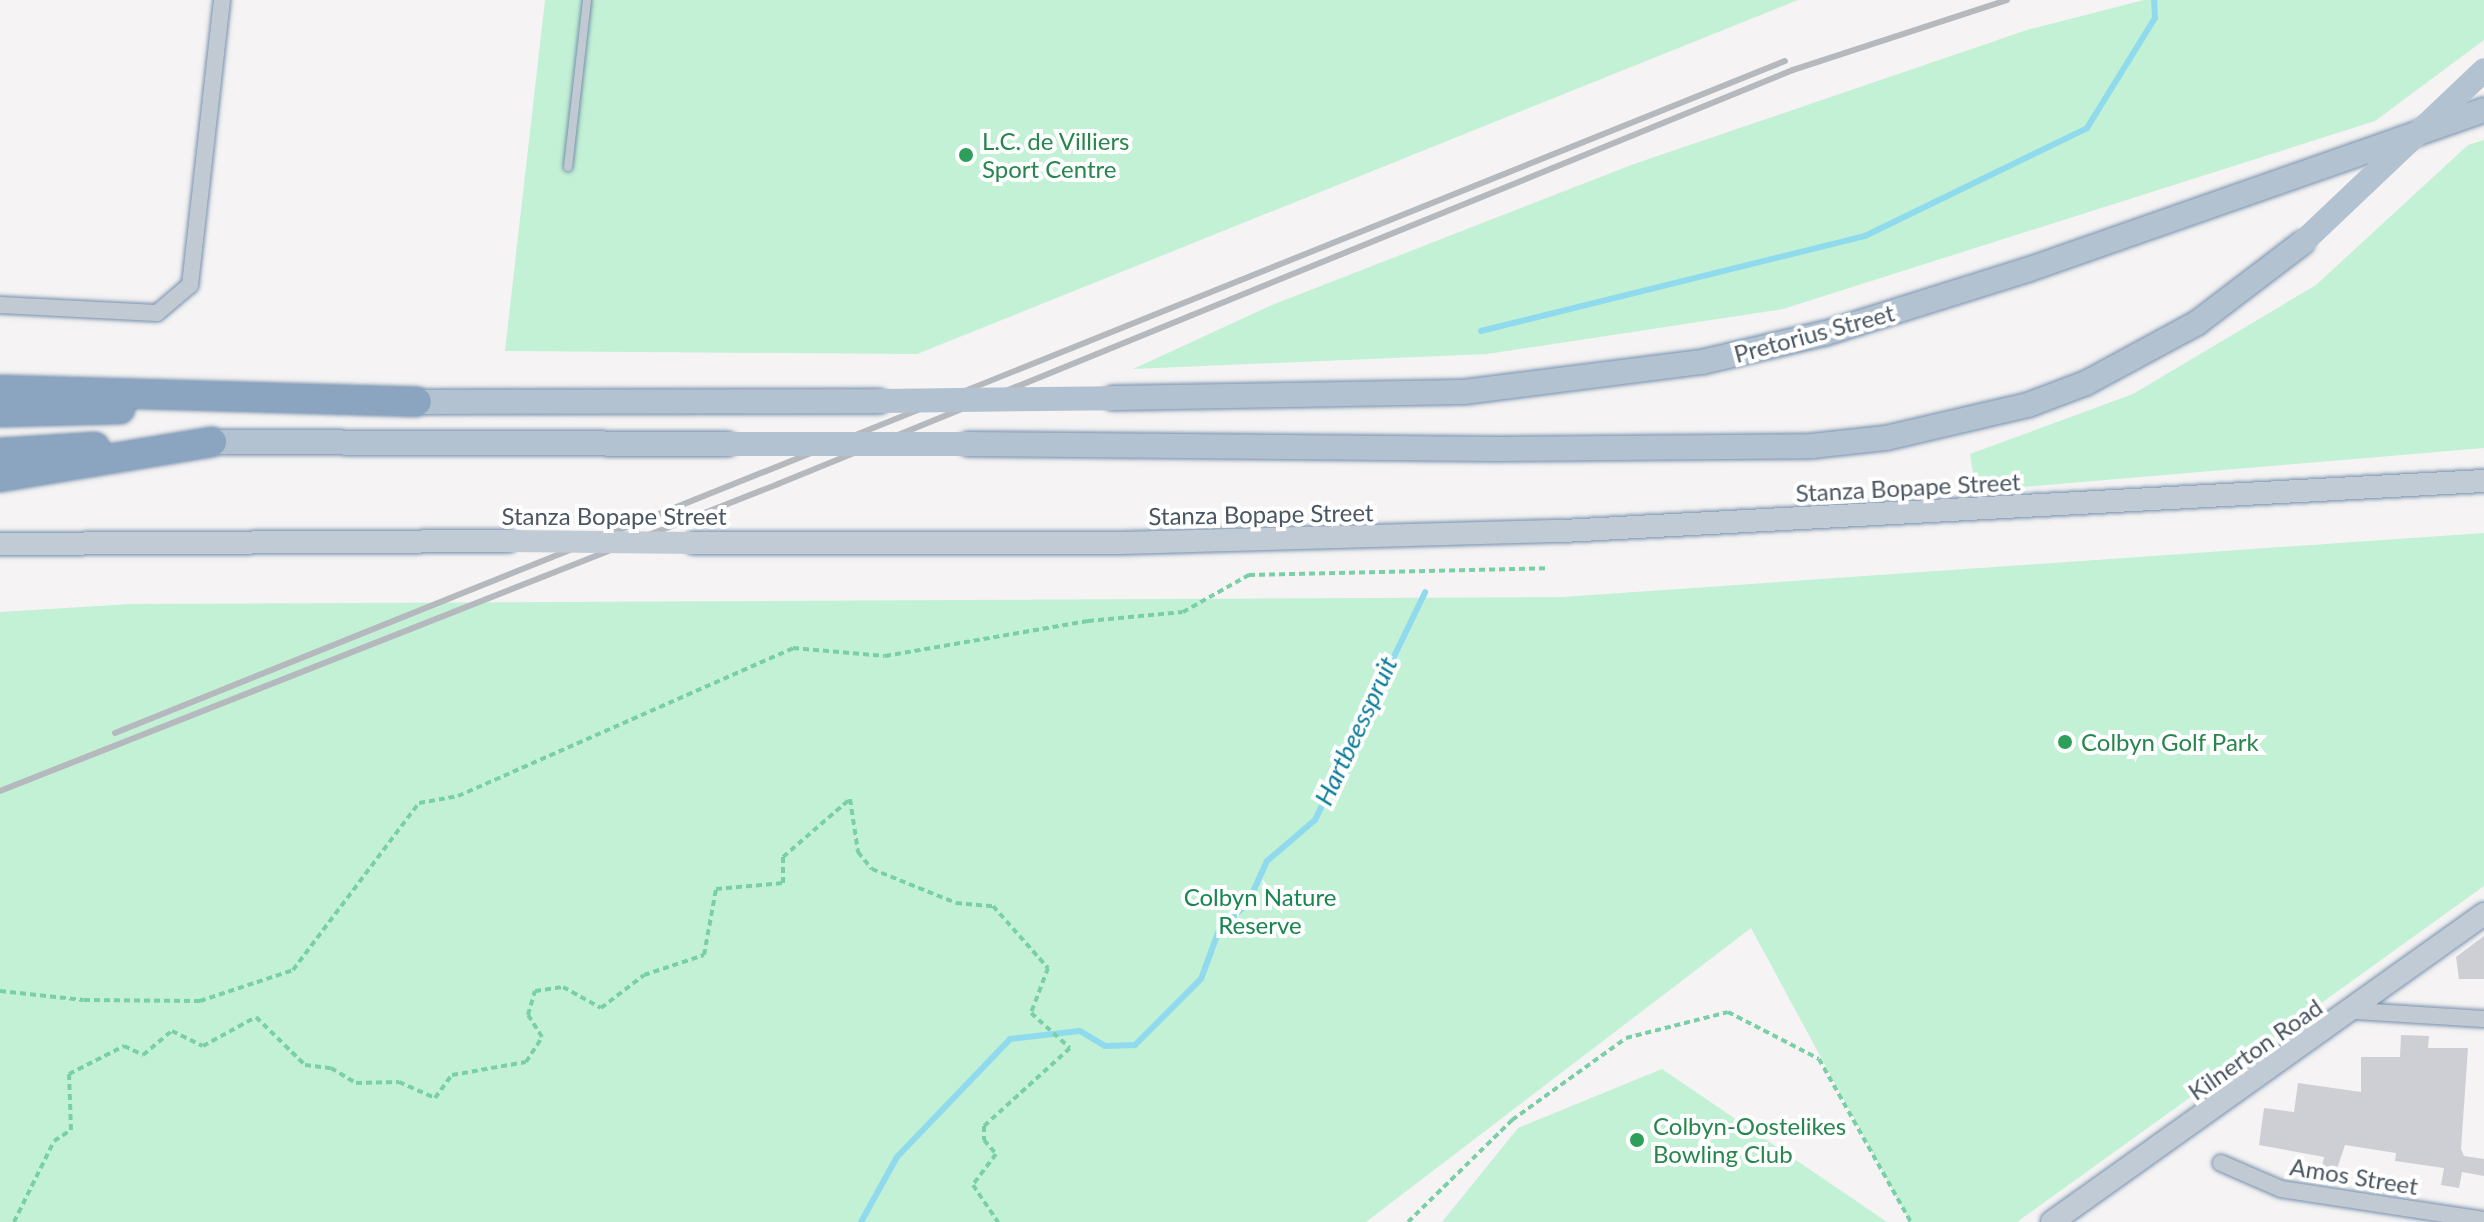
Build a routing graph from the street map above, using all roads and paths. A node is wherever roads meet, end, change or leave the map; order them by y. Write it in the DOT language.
graph roads {
  1 [pos="222,0"];
  2 [pos="587,0"];
  3 [pos="2484,70"];
  4 [pos="2484,110"];
  5 [pos="568,167"];
  6 [pos="0,305"];
  7 [pos="5,384"];
  8 [pos="417,402"];
  9 [pos="0,412"];
  10 [pos="212,442"];
  11 [pos="0,453"];
  12 [pos="0,477"];
  13 [pos="2484,481"];
  14 [pos="0,547"];
  15 [pos="1548,568"];
  16 [pos="2484,914"];
  17 [pos="0,991"];
  18 [pos="2356,1011"];
  19 [pos="2484,1019"];
  20 [pos="2221,1163"];
  21 [pos="2484,1220"];
  22 [pos="14,1222"];
  23 [pos="998,1222"];
  24 [pos="1408,1222"];
  25 [pos="1911,1222"];
  26 [pos="2052,1222"];
  1 -- 6 [label="street"];
  2 -- 5 [label="lane"];
  3 -- 10 [label="main road, bridge"];
  4 -- 8 [label="main road, Pretorius Street, bridge"];
  7 -- 8 [label="highway"];
  8 -- 9 [label="highway"];
  10 -- 11 [label="highway"];
  10 -- 12 [label="highway"];
  13 -- 14 [label="main road, Stanza Bopape Street, bridge"];
  15 -- 17 [label="path"];
  16 -- 18 [label="main road, Kilnerton Road"];
  18 -- 19 [label="street"];
  18 -- 26 [label="main road, Kilnerton Road"];
  20 -- 21 [label="street, Amos Street"];
  22 -- 23 [label="path"];
  24 -- 25 [label="path"];
}
